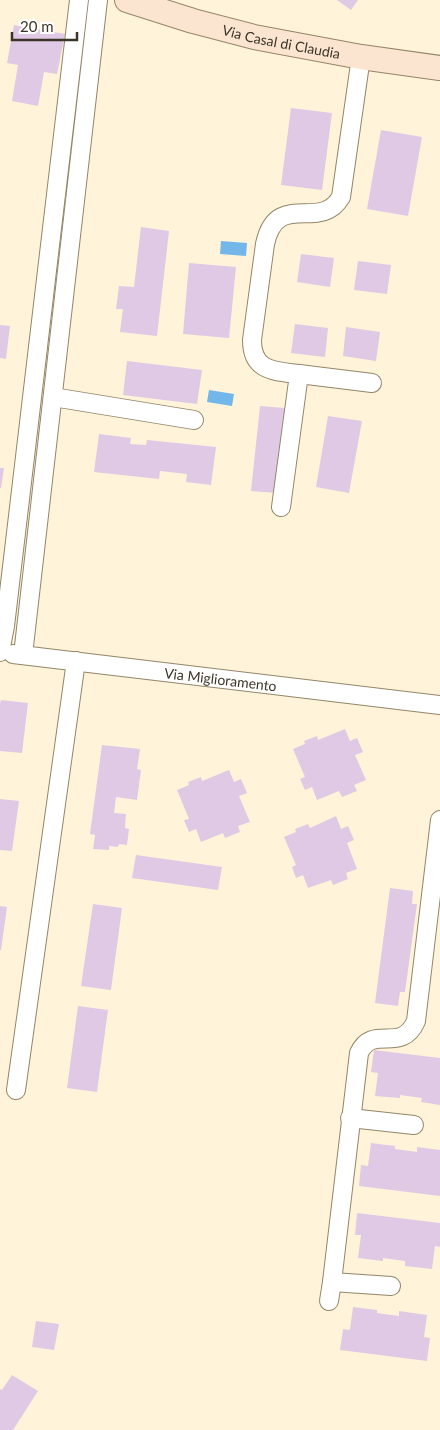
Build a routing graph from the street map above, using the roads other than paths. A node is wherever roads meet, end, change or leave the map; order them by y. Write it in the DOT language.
graph roads {
  1 [pos="79,0"];
  2 [pos="98,0"];
  3 [pos="136,1"];
  4 [pos="361,57"];
  5 [pos="440,68"];
  6 [pos="299,374"];
  7 [pos="372,383"];
  8 [pos="53,397"];
  9 [pos="194,420"];
  10 [pos="281,507"];
  11 [pos="0,652"];
  12 [pos="23,655"];
  13 [pos="76,661"];
  14 [pos="440,705"];
  15 [pos="440,820"];
  16 [pos="16,1090"];
  17 [pos="350,1118"];
  18 [pos="414,1125"];
  19 [pos="332,1282"];
  20 [pos="391,1286"];
  21 [pos="329,1301"];
  1 -- 11 [label="street"];
  2 -- 8 [label="street"];
  3 -- 4 [label="street, Via Casal di Claudia"];
  4 -- 5 [label="street, Via Casal di Claudia"];
  4 -- 6 [label="street"];
  6 -- 7 [label="street"];
  6 -- 10 [label="street"];
  8 -- 9 [label="street"];
  8 -- 12 [label="street"];
  11 -- 12 [label="street, Via Miglioramento"];
  12 -- 13 [label="street, Via Miglioramento"];
  13 -- 14 [label="street, Via Miglioramento"];
  13 -- 16 [label="street"];
  15 -- 17 [label="street"];
  17 -- 18 [label="street"];
  17 -- 19 [label="street"];
  19 -- 20 [label="street"];
  19 -- 21 [label="street"];
}
